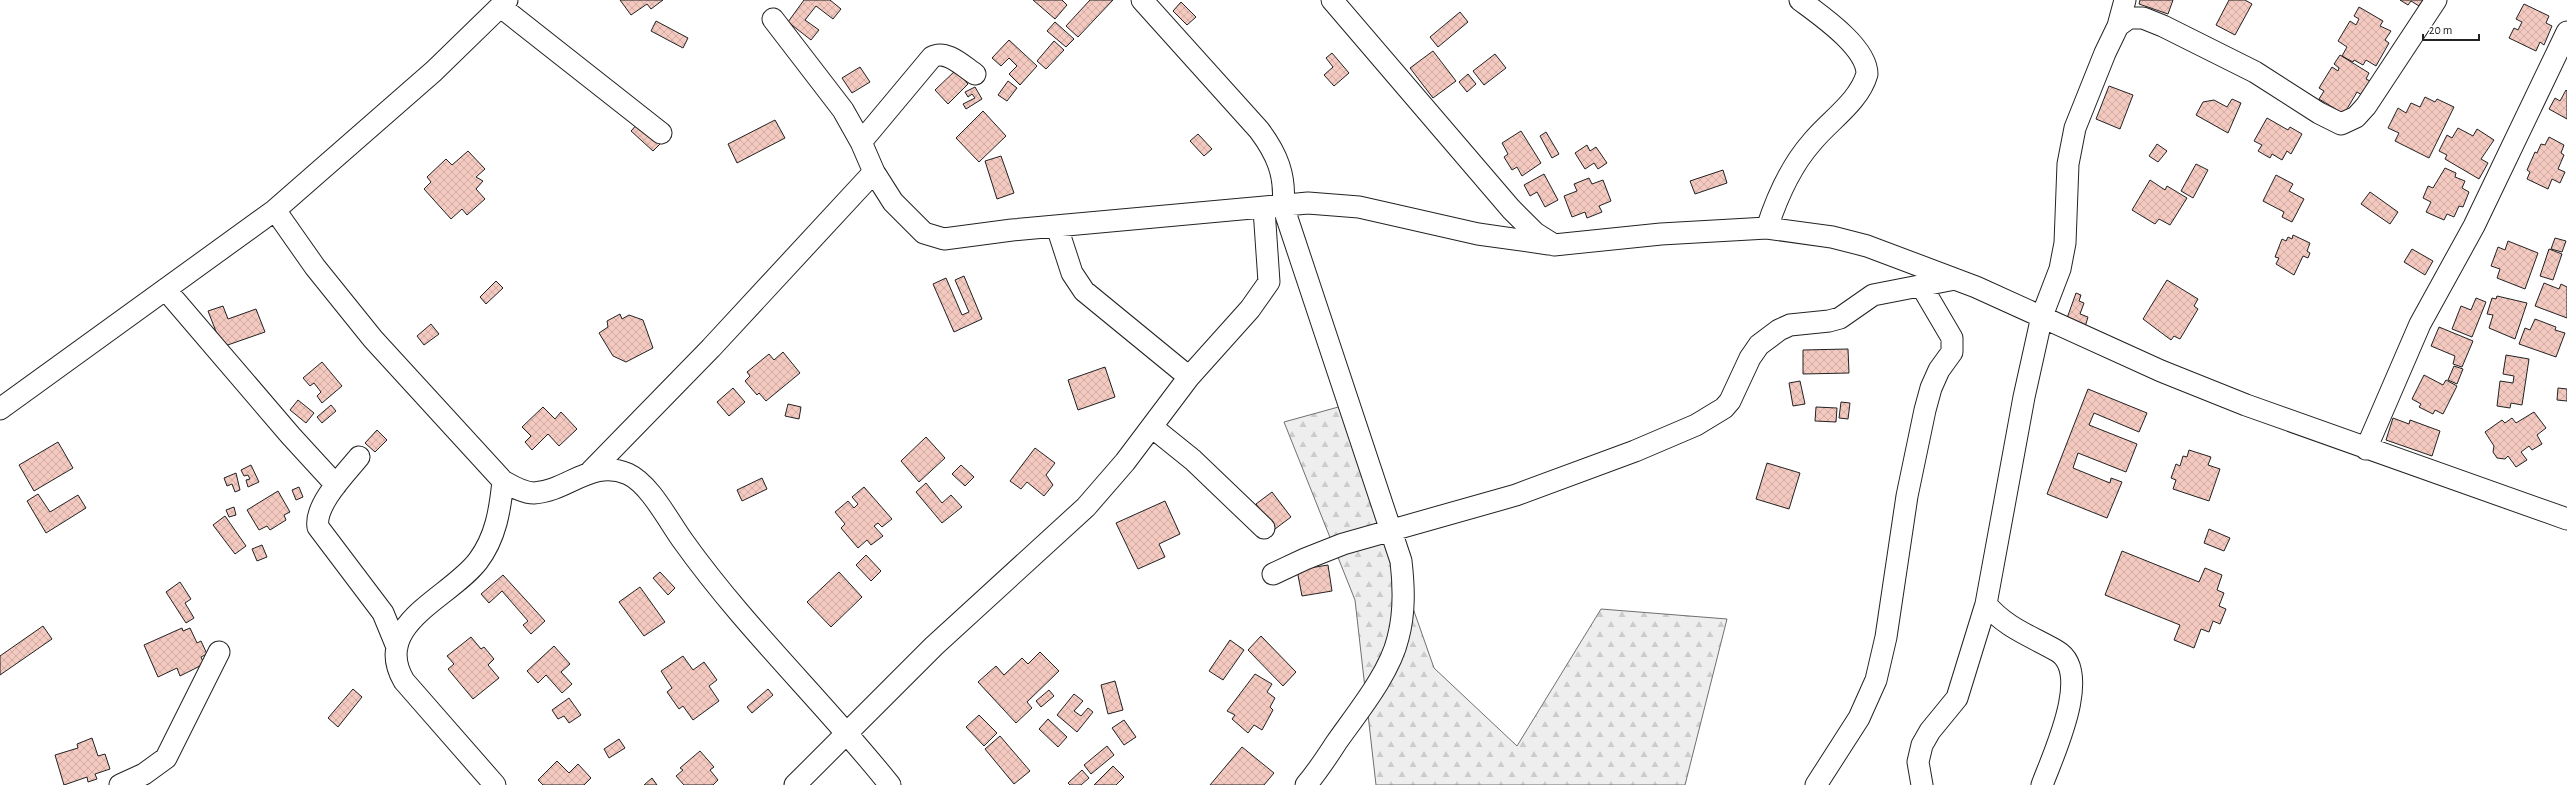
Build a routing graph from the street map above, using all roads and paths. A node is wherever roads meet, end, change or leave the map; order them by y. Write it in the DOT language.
graph roads {
  1 [pos="1142,0"];
  2 [pos="1332,0"];
  3 [pos="1800,0"];
  4 [pos="2125,0"];
  5 [pos="2436,0"];
  6 [pos="504,4"];
  7 [pos="773,19"];
  8 [pos="2118,26"];
  9 [pos="2567,32"];
  10 [pos="975,74"];
  11 [pos="661,133"];
  12 [pos="861,142"];
  13 [pos="874,172"];
  14 [pos="1274,207"];
  15 [pos="275,210"];
  16 [pos="1057,227"];
  17 [pos="1767,228"];
  18 [pos="1554,245"];
  19 [pos="1954,279"];
  20 [pos="1922,287"];
  21 [pos="166,290"];
  22 [pos="2042,316"];
  23 [pos="1189,377"];
  24 [pos="0,409"];
  25 [pos="1152,427"];
  26 [pos="2366,449"];
  27 [pos="359,457"];
  28 [pos="591,471"];
  29 [pos="503,481"];
  30 [pos="336,485"];
  31 [pos="2567,519"];
  32 [pos="1264,528"];
  33 [pos="1392,529"];
  34 [pos="1273,574"];
  35 [pos="1986,604"];
  36 [pos="397,646"];
  37 [pos="219,652"];
  38 [pos="848,732"];
  39 [pos="120,785"];
  40 [pos="495,785"];
  41 [pos="795,785"];
  42 [pos="890,785"];
  43 [pos="1306,785"];
  44 [pos="1816,785"];
  45 [pos="1922,785"];
  46 [pos="2042,785"];
  1 -- 14 [label="street"];
  2 -- 18 [label="street"];
  3 -- 17 [label="street"];
  4 -- 8 [label="street"];
  5 -- 8 [label="street"];
  6 -- 11 [label="street"];
  6 -- 15 [label="street"];
  7 -- 12 [label="street"];
  8 -- 22 [label="street"];
  9 -- 26 [label="street"];
  10 -- 12 [label="street"];
  12 -- 13 [label="street"];
  13 -- 16 [label="street"];
  13 -- 28 [label="street"];
  14 -- 16 [label="street"];
  14 -- 18 [label="street"];
  14 -- 23 [label="street"];
  14 -- 33 [label="street"];
  15 -- 21 [label="street"];
  15 -- 29 [label="street"];
  16 -- 23 [label="street"];
  17 -- 18 [label="street"];
  17 -- 19 [label="street"];
  19 -- 20 [label="street"];
  19 -- 22 [label="street"];
  20 -- 33 [label="street"];
  20 -- 44 [label="street"];
  21 -- 24 [label="street"];
  21 -- 30 [label="street"];
  22 -- 26 [label="street"];
  22 -- 35 [label="street"];
  23 -- 25 [label="street"];
  25 -- 32 [label="street"];
  25 -- 38 [label="street"];
  26 -- 31 [label="street"];
  27 -- 30 [label="street"];
  28 -- 29 [label="street"];
  28 -- 38 [label="street"];
  29 -- 36 [label="street"];
  30 -- 36 [label="street"];
  33 -- 34 [label="street"];
  33 -- 43 [label="street"];
  35 -- 45 [label="street"];
  35 -- 46 [label="street"];
  36 -- 40 [label="street"];
  37 -- 39 [label="street"];
  38 -- 41 [label="street"];
  38 -- 42 [label="street"];
}
